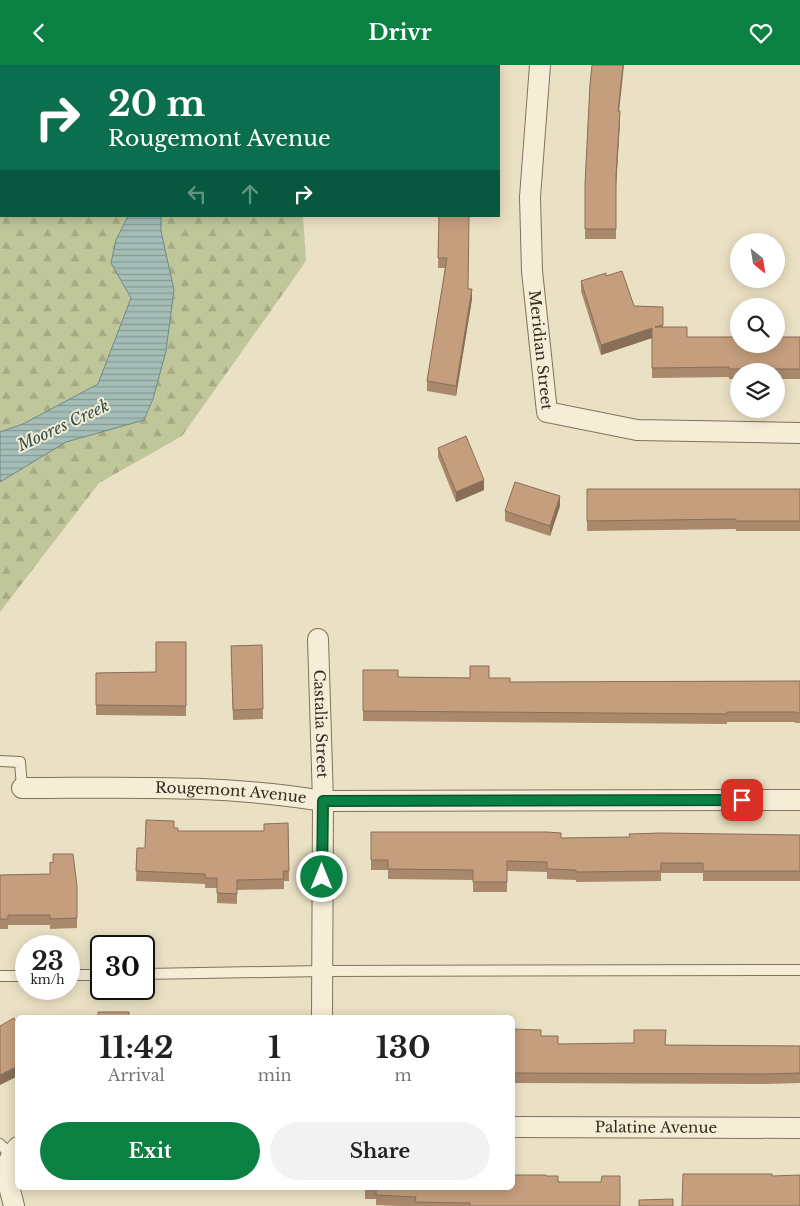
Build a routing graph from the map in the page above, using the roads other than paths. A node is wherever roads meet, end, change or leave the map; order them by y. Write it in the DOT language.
graph roads {
  1 [pos="540,65"];
  2 [pos="800,433"];
  3 [pos="318,639"];
  4 [pos="0,761"];
  5 [pos="22,788"];
  6 [pos="800,800"];
  7 [pos="323,801"];
  8 [pos="800,970"];
  9 [pos="322,971"];
  10 [pos="155,974"];
  11 [pos="0,976"];
  12 [pos="15,976"];
  13 [pos="322,1015"];
  14 [pos="515,1127"];
  15 [pos="800,1128"];
  16 [pos="9,1149"];
  17 [pos="14,1206"];
  1 -- 2 [label="street, Meridian Street"];
  3 -- 7 [label="street, Castalia Street"];
  4 -- 5 [label="lane"];
  5 -- 7 [label="street, Rougemont Avenue"];
  6 -- 7 [label="street, Rougemont Avenue"];
  7 -- 9 [label="street, Castalia Street"];
  8 -- 9 [label="lane"];
  9 -- 10 [label="lane"];
  9 -- 13 [label="street, Castalia Street"];
  11 -- 12 [label="lane"];
  14 -- 15 [label="street, Palatine Avenue"];
  16 -- 17 [label="street"];
}
